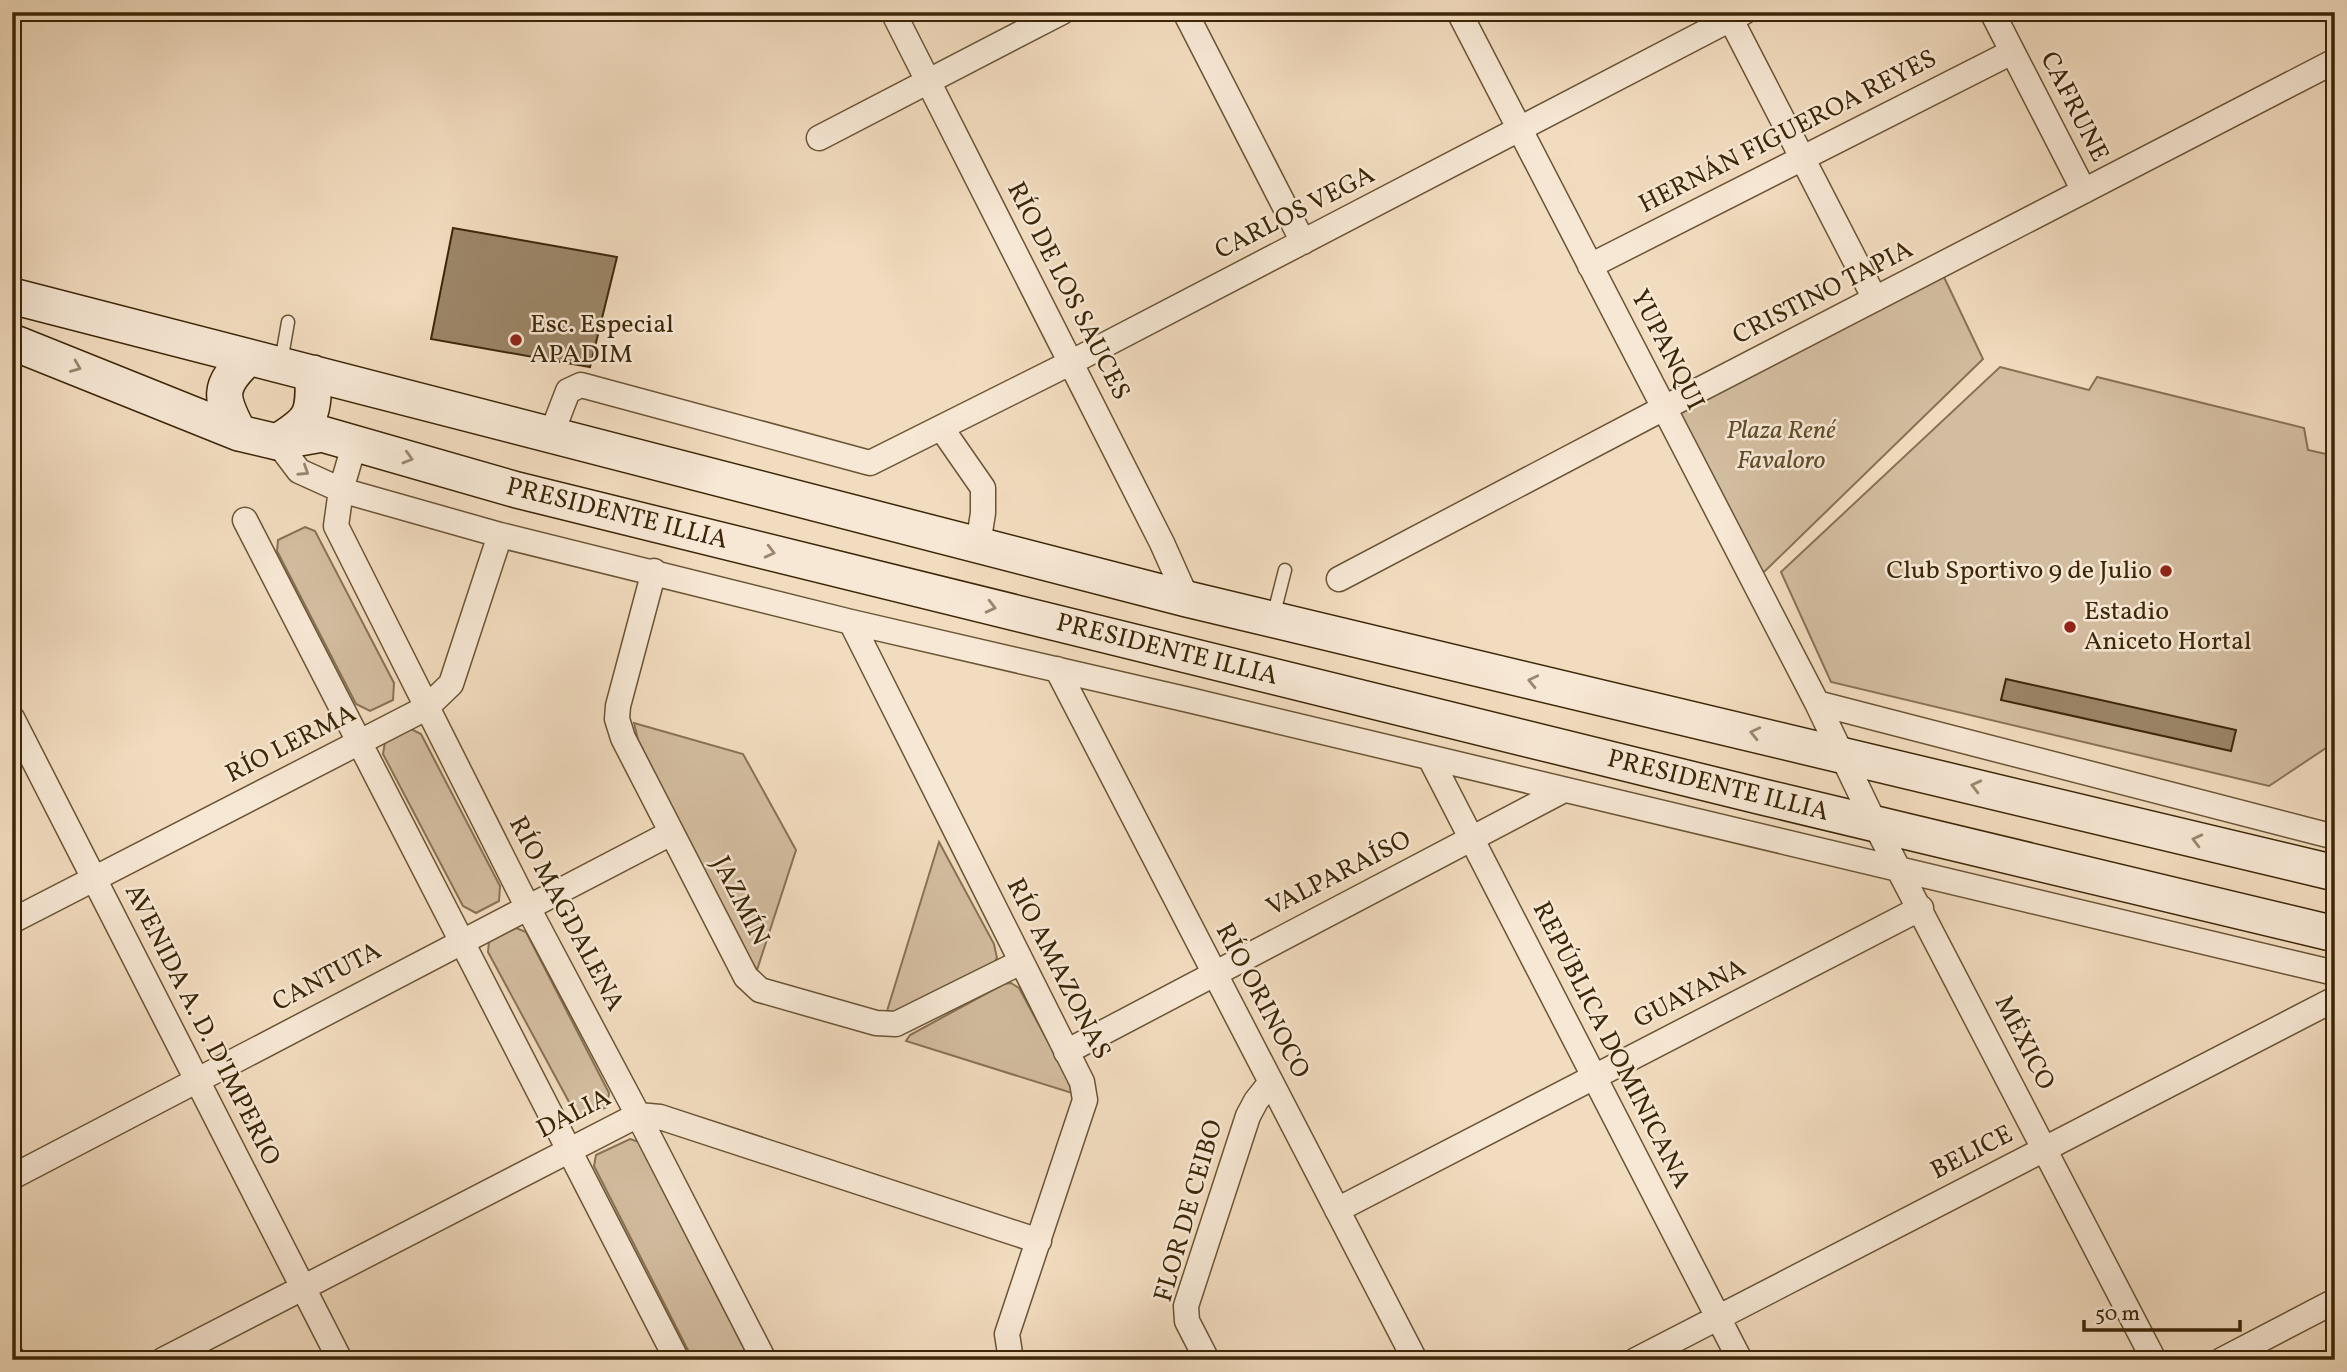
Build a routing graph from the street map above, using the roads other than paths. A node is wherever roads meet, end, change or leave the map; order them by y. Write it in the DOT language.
graph roads {
  1 [pos="893,12"];
  2 [pos="1062,12"];
  3 [pos="1185,12"];
  4 [pos="1459,12"];
  5 [pos="1992,12"];
  6 [pos="1734,15"];
  7 [pos="2012,52"];
  8 [pos="2335,61"];
  9 [pos="928,81"];
  10 [pos="1520,130"];
  11 [pos="819,138"];
  12 [pos="1802,158"];
  13 [pos="2084,191"];
  14 [pos="1303,242"];
  15 [pos="1590,266"];
  16 [pos="12,296"];
  17 [pos="1875,299"];
  18 [pos="288,322"];
  19 [pos="12,342"];
  20 [pos="1070,363"];
  21 [pos="281,366"];
  22 [pos="1664,408"];
  23 [pos="942,429"];
  24 [pos="239,433"];
  25 [pos="551,435"];
  26 [pos="276,442"];
  27 [pos="355,442"];
  28 [pos="341,489"];
  29 [pos="245,520"];
  30 [pos="500,534"];
  31 [pos="978,545"];
  32 [pos="1285,570"];
  33 [pos="654,571"];
  34 [pos="1339,579"];
  35 [pos="1187,598"];
  36 [pos="1272,619"];
  37 [pos="851,622"];
  38 [pos="1057,669"];
  39 [pos="1818,703"];
  40 [pos="426,708"];
  41 [pos="12,718"];
  42 [pos="359,742"];
  43 [pos="1841,753"];
  44 [pos="1430,758"];
  45 [pos="1564,790"];
  46 [pos="2255,817"];
  47 [pos="1875,824"];
  48 [pos="671,833"];
  49 [pos="2335,836"];
  50 [pos="1472,839"];
  51 [pos="2245,851"];
  52 [pos="1901,870"];
  53 [pos="2335,873"];
  54 [pos="94,879"];
  55 [pos="527,906"];
  56 [pos="1921,908"];
  57 [pos="12,921"];
  58 [pos="2335,934"];
  59 [pos="461,941"];
  60 [pos="1021,962"];
  61 [pos="1214,972"];
  62 [pos="2335,973"];
  63 [pos="2335,999"];
  64 [pos="1066,1052"];
  65 [pos="1594,1077"];
  66 [pos="197,1079"];
  67 [pos="1271,1082"];
  68 [pos="638,1115"];
  69 [pos="569,1149"];
  70 [pos="2045,1149"];
  71 [pos="12,1177"];
  72 [pos="1337,1210"];
  73 [pos="1038,1241"];
  74 [pos="304,1289"];
  75 [pos="2335,1301"];
  76 [pos="1718,1317"];
  77 [pos="1008,1359"];
  78 [pos="163,1360"];
  79 [pos="340,1360"];
  80 [pos="677,1360"];
  81 [pos="764,1360"];
  82 [pos="1208,1360"];
  83 [pos="1415,1360"];
  84 [pos="1636,1360"];
  85 [pos="1740,1360"];
  86 [pos="2154,1360"];
  87 [pos="2222,1360"];
  1 -- 9 [label="street, RÍO DE LOS SAUCES"];
  2 -- 9 [label="street"];
  3 -- 14 [label="street"];
  4 -- 10 [label="street, YUPANQUI"];
  5 -- 7 [label="street, CAFRUNE"];
  6 -- 10 [label="street, CARLOS VEGA"];
  6 -- 12 [label="street"];
  7 -- 12 [label="street, HERNÁN FIGUEROA REYES"];
  7 -- 13 [label="street, CAFRUNE"];
  8 -- 13 [label="street, CRISTINO TAPIA"];
  9 -- 11 [label="street"];
  9 -- 20 [label="street, RÍO DE LOS SAUCES"];
  10 -- 14 [label="street, CARLOS VEGA"];
  10 -- 15 [label="street, YUPANQUI"];
  12 -- 15 [label="street, HERNÁN FIGUEROA REYES"];
  12 -- 17 [label="street"];
  13 -- 17 [label="street, CRISTINO TAPIA"];
  14 -- 20 [label="street, CARLOS VEGA"];
  15 -- 22 [label="street, YUPANQUI"];
  16 -- 21 [label="main road, PRESIDENTE ILLIA"];
  17 -- 22 [label="street, CRISTINO TAPIA"];
  18 -- 21 [label="lane"];
  19 -- 24 [label="main road, PRESIDENTE ILLIA, one-way"];
  20 -- 23 [label="street, CARLOS VEGA"];
  20 -- 35 [label="street, RÍO DE LOS SAUCES"];
  21 -- 24 [label="main road"];
  21 -- 25 [label="main road, PRESIDENTE ILLIA"];
  21 -- 26 [label="main road"];
  22 -- 34 [label="street, CRISTINO TAPIA"];
  22 -- 39 [label="street, YUPANQUI"];
  23 -- 25 [label="street, CARLOS VEGA"];
  23 -- 31 [label="street"];
  24 -- 26 [label="main road, PRESIDENTE ILLIA"];
  25 -- 31 [label="main road, PRESIDENTE ILLIA"];
  26 -- 27 [label="main road, PRESIDENTE ILLIA"];
  26 -- 28 [label="street, one-way"];
  27 -- 28 [label="street, RÍO MAGDALENA"];
  27 -- 47 [label="main road, PRESIDENTE ILLIA, one-way"];
  28 -- 30 [label="street"];
  28 -- 40 [label="street, RÍO MAGDALENA"];
  29 -- 42 [label="street"];
  30 -- 33 [label="street"];
  30 -- 40 [label="street, RÍO LERMA"];
  31 -- 35 [label="main road, PRESIDENTE ILLIA"];
  32 -- 36 [label="lane"];
  33 -- 37 [label="street"];
  33 -- 48 [label="street, JAZMÍN"];
  35 -- 36 [label="main road, PRESIDENTE ILLIA"];
  43 -- 36 [label="main road, PRESIDENTE ILLIA, one-way"];
  37 -- 38 [label="street"];
  37 -- 60 [label="street, RÍO AMAZONAS"];
  38 -- 44 [label="street"];
  38 -- 61 [label="street, RÍO ORINOCO"];
  39 -- 43 [label="street, YUPANQUI"];
  39 -- 46 [label="street"];
  40 -- 42 [label="street, RÍO LERMA"];
  40 -- 55 [label="street, RÍO MAGDALENA"];
  41 -- 54 [label="street, AVENIDA A. D. D'IMPERIO"];
  42 -- 54 [label="street, RÍO LERMA"];
  42 -- 59 [label="street"];
  43 -- 47 [label="street, MÉXICO"];
  51 -- 43 [label="main road, PRESIDENTE ILLIA, one-way"];
  44 -- 45 [label="street"];
  44 -- 50 [label="street, REPÚBLICA DOMINICANA"];
  45 -- 50 [label="street, VALPARAÍSO"];
  45 -- 52 [label="street"];
  46 -- 49 [label="street"];
  46 -- 51 [label="street"];
  47 -- 52 [label="street, MÉXICO"];
  47 -- 58 [label="main road, PRESIDENTE ILLIA"];
  48 -- 55 [label="street, CANTUTA"];
  48 -- 60 [label="street, JAZMÍN"];
  50 -- 61 [label="street, VALPARAÍSO"];
  50 -- 65 [label="street, REPÚBLICA DOMINICANA"];
  51 -- 53 [label="main road, PRESIDENTE ILLIA"];
  52 -- 56 [label="street, MÉXICO"];
  52 -- 62 [label="street"];
  54 -- 57 [label="street, RÍO LERMA"];
  54 -- 66 [label="street, AVENIDA A. D. D'IMPERIO"];
  55 -- 59 [label="street, CANTUTA"];
  55 -- 68 [label="street, RÍO MAGDALENA"];
  56 -- 65 [label="street, GUAYANA"];
  56 -- 70 [label="street, MÉXICO"];
  59 -- 66 [label="street, CANTUTA"];
  59 -- 69 [label="street"];
  60 -- 64 [label="street, RÍO AMAZONAS"];
  61 -- 64 [label="street, VALPARAÍSO"];
  61 -- 67 [label="street, RÍO ORINOCO"];
  63 -- 70 [label="street, BELICE"];
  64 -- 73 [label="street, RÍO AMAZONAS"];
  65 -- 72 [label="street, GUAYANA"];
  65 -- 76 [label="street, REPÚBLICA DOMINICANA"];
  66 -- 71 [label="street, CANTUTA"];
  66 -- 74 [label="street, AVENIDA A. D. D'IMPERIO"];
  67 -- 72 [label="street, RÍO ORINOCO"];
  67 -- 82 [label="street, FLOR DE CEIBO"];
  68 -- 69 [label="street, DALIA"];
  68 -- 73 [label="street, DALIA"];
  68 -- 81 [label="street, RÍO MAGDALENA"];
  69 -- 74 [label="street, DALIA"];
  69 -- 80 [label="street"];
  70 -- 76 [label="street, BELICE"];
  70 -- 86 [label="street, MÉXICO"];
  72 -- 83 [label="street, RÍO ORINOCO"];
  73 -- 77 [label="street, RÍO AMAZONAS"];
  74 -- 78 [label="street, DALIA"];
  74 -- 79 [label="street, AVENIDA A. D. D'IMPERIO"];
  75 -- 87 [label="street"];
  76 -- 84 [label="street, BELICE"];
  76 -- 85 [label="street, REPÚBLICA DOMINICANA"];
}
